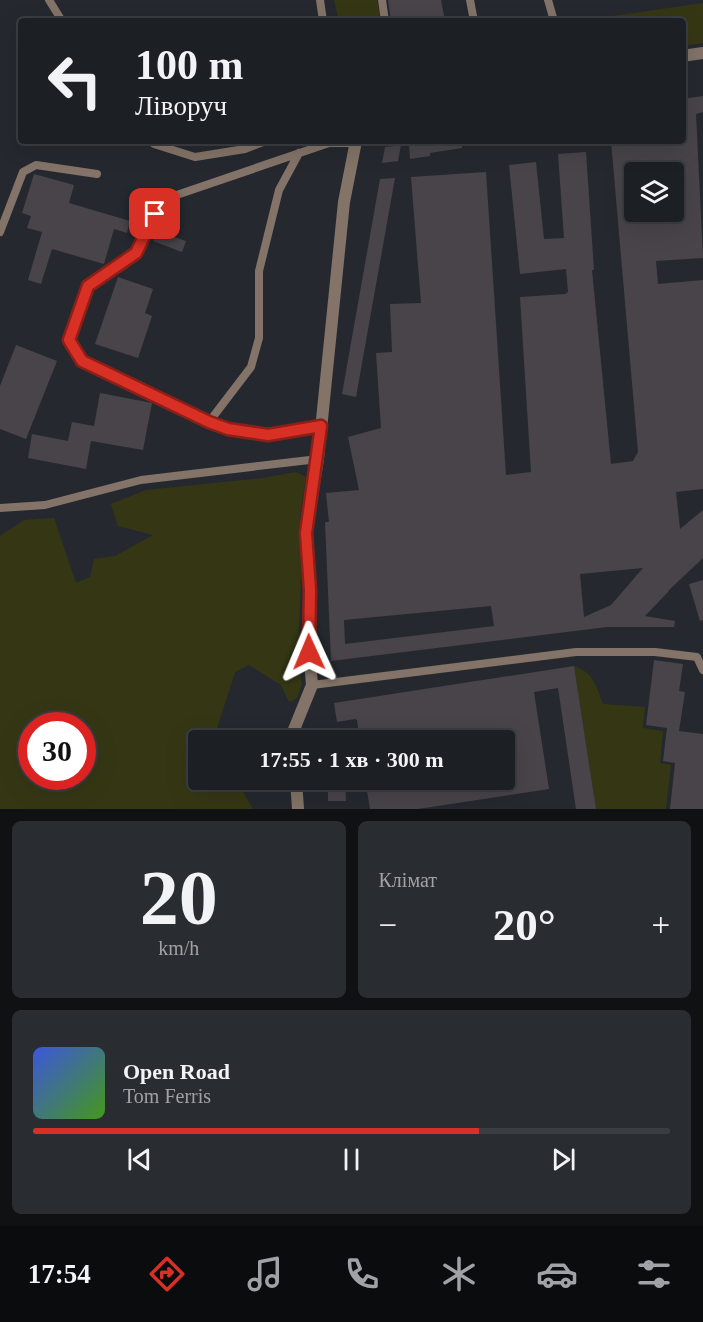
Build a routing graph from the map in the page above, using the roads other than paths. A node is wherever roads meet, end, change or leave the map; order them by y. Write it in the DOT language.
graph roads {
  1 [pos="49,0"];
  2 [pos="320,0"];
  3 [pos="382,0"];
  4 [pos="470,0"];
  5 [pos="548,0"];
  6 [pos="60,18"];
  7 [pos="323,18"];
  8 [pos="385,18"];
  9 [pos="473,18"];
  10 [pos="553,18"];
  11 [pos="703,53"];
  12 [pos="686,55"];
  13 [pos="154,144"];
  14 [pos="258,144"];
  15 [pos="326,144"];
  16 [pos="356,144"];
  17 [pos="299,153"];
  18 [pos="96,174"];
  19 [pos="0,232"];
  20 [pos="209,422"];
  21 [pos="321,426"];
  22 [pos="318,459"];
  23 [pos="0,508"];
  24 [pos="703,670"];
  25 [pos="312,685"];
  26 [pos="294,730"];
  27 [pos="297,790"];
  28 [pos="298,809"];
  1 -- 6 [label="lane"];
  2 -- 7 [label="lane"];
  3 -- 8 [label="lane"];
  4 -- 9 [label="lane"];
  5 -- 10 [label="lane"];
  11 -- 12 [label="street"];
  13 -- 14 [label="lane"];
  15 -- 17 [label="lane"];
  16 -- 21 [label="street"];
  17 -- 20 [label="lane"];
  17 -- 20 [label="lane"];
  18 -- 19 [label="lane"];
  20 -- 21 [label="lane"];
  21 -- 22 [label="street"];
  22 -- 23 [label="lane"];
  22 -- 25 [label="street"];
  24 -- 25 [label="lane"];
  25 -- 26 [label="street"];
  27 -- 28 [label="street"];
}
